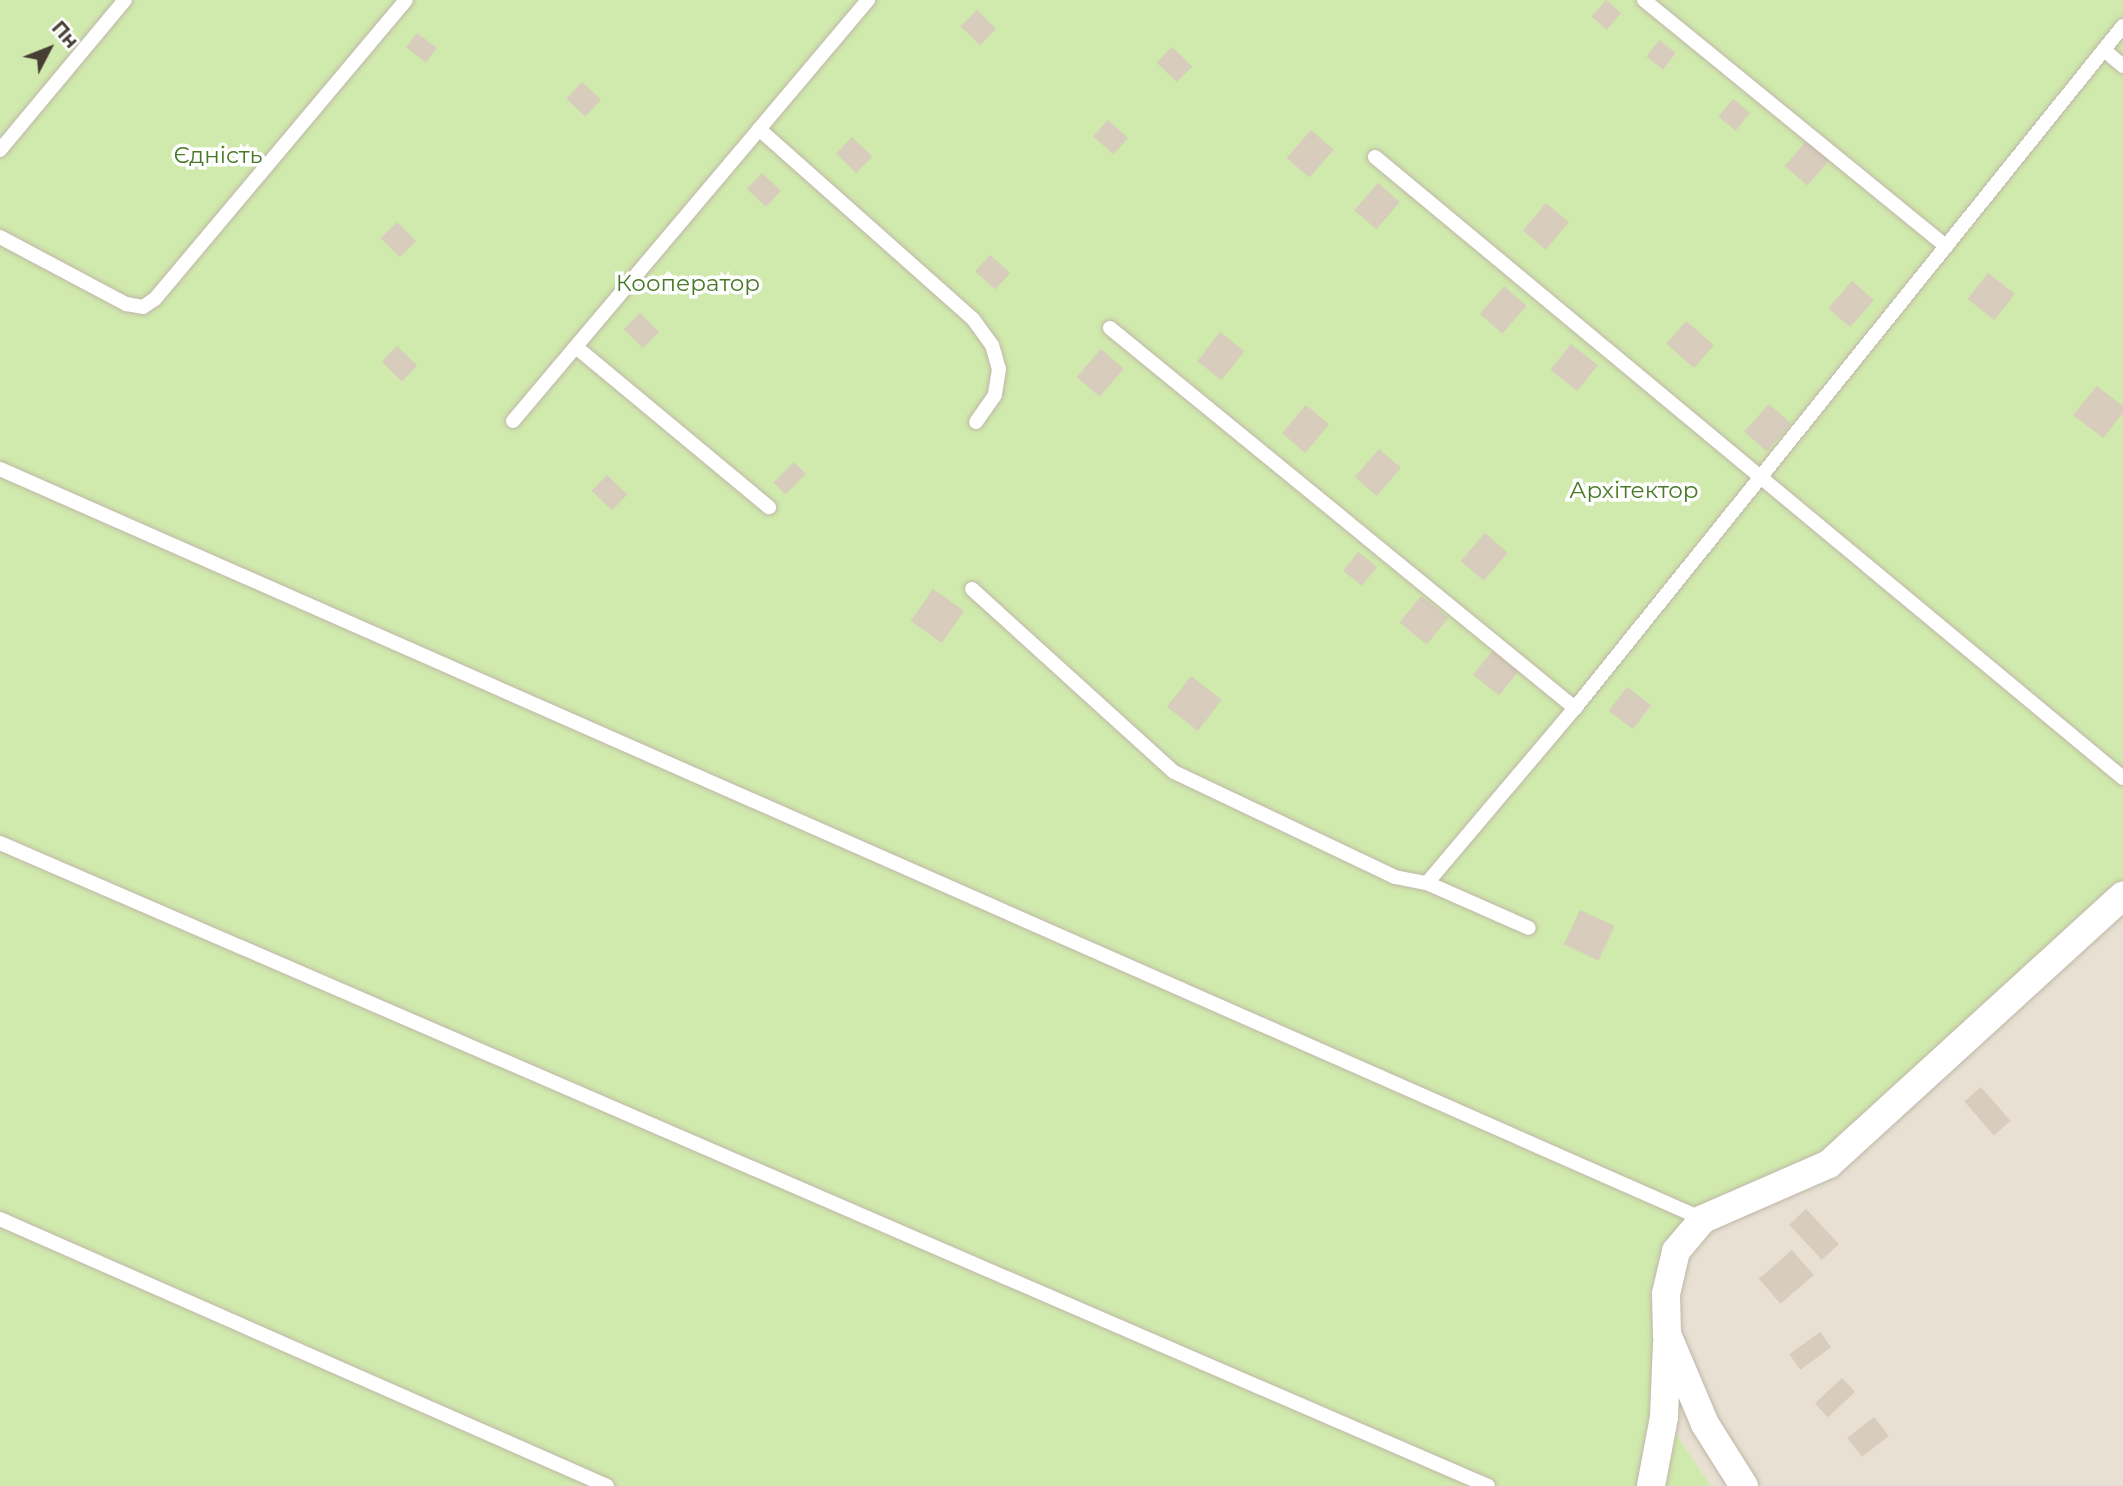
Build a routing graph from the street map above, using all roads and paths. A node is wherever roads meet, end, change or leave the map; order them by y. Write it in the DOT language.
graph roads {
  1 [pos="125,0"];
  2 [pos="406,0"];
  3 [pos="868,0"];
  4 [pos="1644,0"];
  5 [pos="2123,26"];
  6 [pos="2104,50"];
  7 [pos="2123,66"];
  8 [pos="759,129"];
  9 [pos="0,150"];
  10 [pos="1375,157"];
  11 [pos="0,237"];
  12 [pos="1946,246"];
  13 [pos="1110,328"];
  14 [pos="576,346"];
  15 [pos="513,421"];
  16 [pos="976,422"];
  17 [pos="0,469"];
  18 [pos="1762,474"];
  19 [pos="769,507"];
  20 [pos="972,589"];
  21 [pos="1575,708"];
  22 [pos="2123,778"];
  23 [pos="0,843"];
  24 [pos="1427,883"];
  25 [pos="2123,896"];
  26 [pos="1528,928"];
  27 [pos="0,1219"];
  28 [pos="1703,1219"];
  29 [pos="1667,1334"];
  30 [pos="607,1486"];
  31 [pos="1488,1486"];
  32 [pos="1651,1486"];
  33 [pos="1744,1486"];
  1 -- 9 [label="lane"];
  2 -- 11 [label="lane"];
  3 -- 8 [label="lane"];
  4 -- 12 [label="lane"];
  5 -- 6 [label="lane"];
  6 -- 7 [label="lane"];
  6 -- 12 [label="lane"];
  8 -- 14 [label="lane"];
  8 -- 16 [label="lane"];
  10 -- 18 [label="lane"];
  12 -- 18 [label="lane"];
  13 -- 21 [label="lane"];
  14 -- 15 [label="lane"];
  14 -- 19 [label="lane"];
  17 -- 28 [label="lane"];
  18 -- 21 [label="lane"];
  18 -- 22 [label="lane"];
  20 -- 24 [label="lane"];
  21 -- 24 [label="lane"];
  23 -- 31 [label="lane"];
  24 -- 26 [label="lane"];
  25 -- 28 [label="street"];
  27 -- 30 [label="lane"];
  28 -- 29 [label="street"];
  29 -- 32 [label="street"];
  29 -- 33 [label="street"];
}
